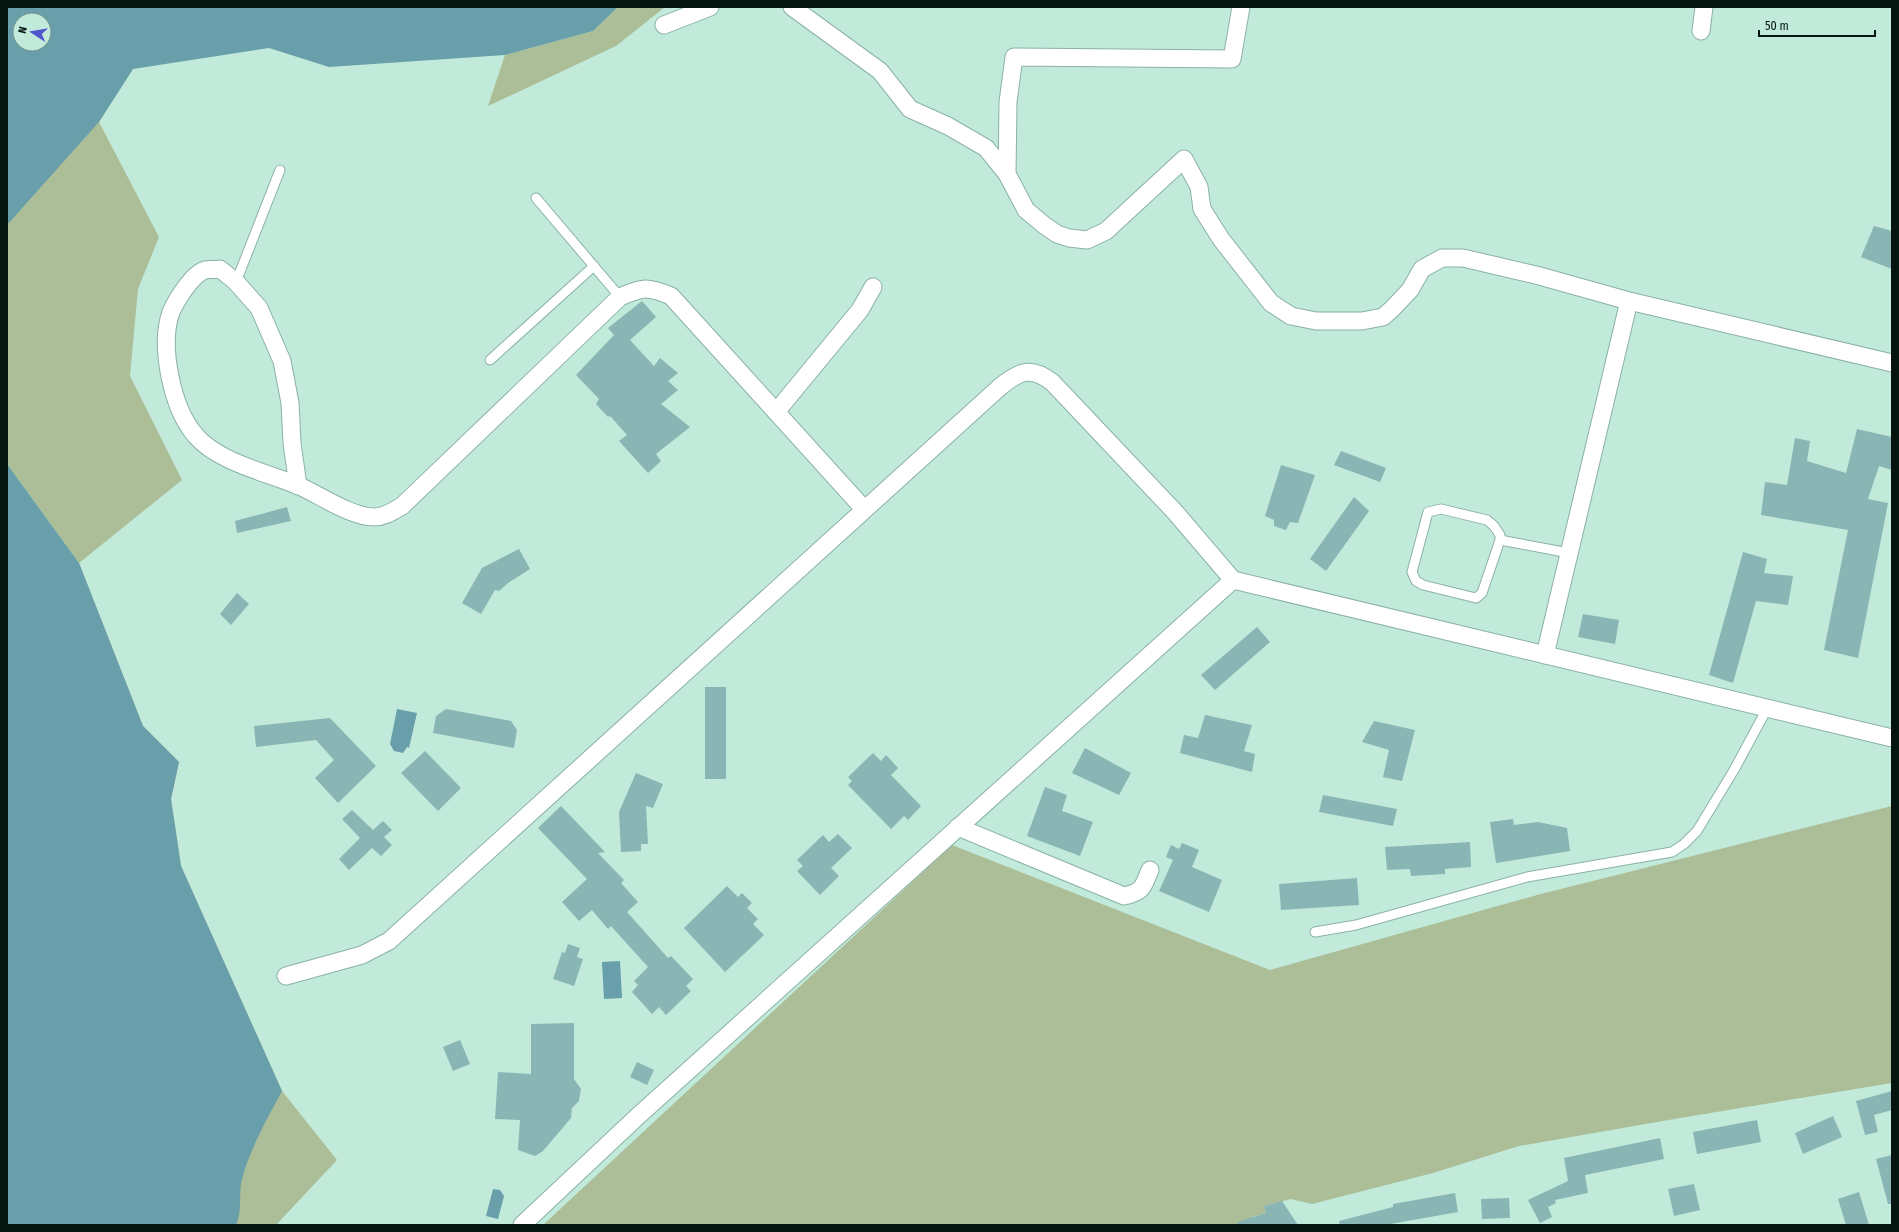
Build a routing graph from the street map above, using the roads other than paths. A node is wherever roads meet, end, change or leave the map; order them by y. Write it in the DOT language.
graph roads {
  1 [pos="710,7"];
  2 [pos="792,7"];
  3 [pos="1241,7"];
  4 [pos="1704,7"];
  5 [pos="664,26"];
  6 [pos="1701,31"];
  7 [pos="280,170"];
  8 [pos="1007,174"];
  9 [pos="536,198"];
  10 [pos="594,266"];
  11 [pos="236,282"];
  12 [pos="873,287"];
  13 [pos="620,297"];
  14 [pos="1629,301"];
  15 [pos="490,360"];
  16 [pos="1892,363"];
  17 [pos="776,412"];
  18 [pos="298,486"];
  19 [pos="864,509"];
  20 [pos="1500,540"];
  21 [pos="1569,553"];
  22 [pos="1233,580"];
  23 [pos="1545,655"];
  24 [pos="1768,707"];
  25 [pos="1892,738"];
  26 [pos="958,827"];
  27 [pos="1150,870"];
  28 [pos="1315,932"];
  29 [pos="286,976"];
  30 [pos="522,1225"];
  1 -- 5 [label="street"];
  2 -- 8 [label="street"];
  3 -- 8 [label="street"];
  4 -- 6 [label="street"];
  7 -- 11 [label="lane"];
  8 -- 14 [label="street"];
  9 -- 10 [label="lane"];
  10 -- 13 [label="lane"];
  10 -- 15 [label="lane"];
  11 -- 18 [label="street"];
  11 -- 18 [label="street"];
  12 -- 17 [label="street"];
  13 -- 17 [label="street"];
  13 -- 18 [label="street"];
  14 -- 16 [label="street"];
  14 -- 21 [label="street"];
  17 -- 19 [label="street"];
  19 -- 22 [label="street"];
  19 -- 29 [label="street"];
  20 -- 20 [label="lane"];
  20 -- 21 [label="lane"];
  21 -- 23 [label="street"];
  22 -- 23 [label="street"];
  22 -- 26 [label="street"];
  23 -- 24 [label="street"];
  24 -- 25 [label="street"];
  24 -- 28 [label="lane"];
  26 -- 27 [label="street"];
  26 -- 30 [label="street"];
}
